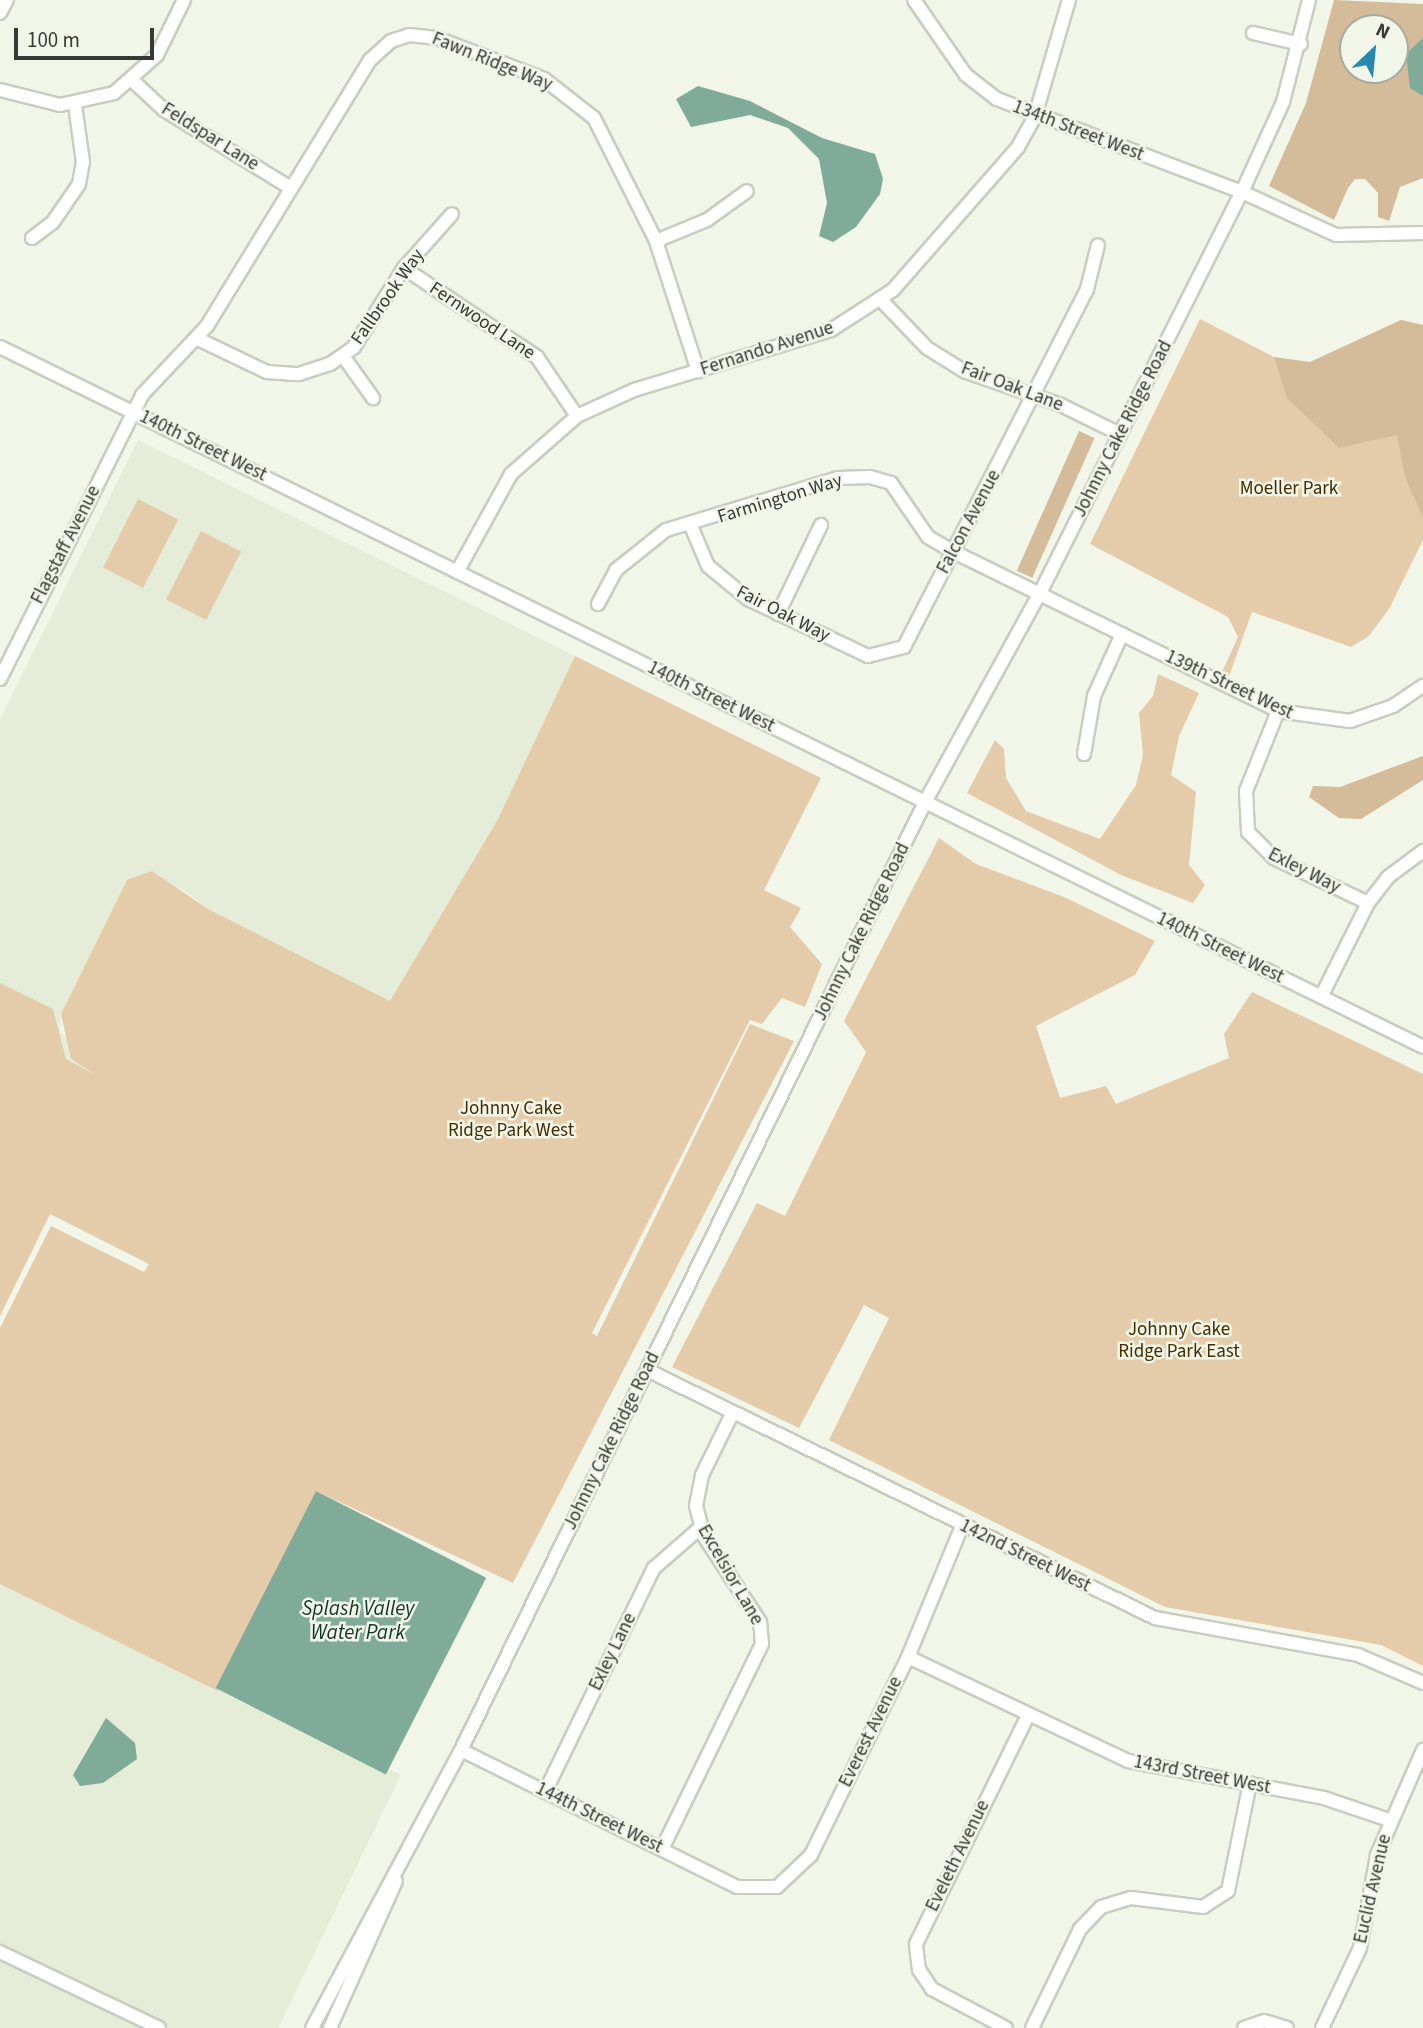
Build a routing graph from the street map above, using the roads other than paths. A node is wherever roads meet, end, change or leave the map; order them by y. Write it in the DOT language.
graph roads {
  1 [pos="7,0"];
  2 [pos="184,0"];
  3 [pos="914,0"];
  4 [pos="1069,0"];
  5 [pos="1309,0"];
  6 [pos="0,13"];
  7 [pos="1253,33"];
  8 [pos="1301,44"];
  9 [pos="133,81"];
  10 [pos="0,90"];
  11 [pos="75,104"];
  12 [pos="1035,116"];
  13 [pos="292,188"];
  14 [pos="747,191"];
  15 [pos="1242,192"];
  16 [pos="452,214"];
  17 [pos="1423,233"];
  18 [pos="32,238"];
  19 [pos="656,241"];
  20 [pos="1098,245"];
  21 [pos="404,268"];
  22 [pos="881,300"];
  23 [pos="198,339"];
  24 [pos="0,347"];
  25 [pos="343,356"];
  26 [pos="698,371"];
  27 [pos="1034,397"];
  28 [pos="373,398"];
  29 [pos="134,412"];
  30 [pos="577,416"];
  31 [pos="1120,434"];
  32 [pos="821,525"];
  33 [pos="691,526"];
  34 [pos="956,554"];
  35 [pos="457,572"];
  36 [pos="1040,593"];
  37 [pos="598,604"];
  38 [pos="778,614"];
  39 [pos="1122,634"];
  40 [pos="904,647"];
  41 [pos="0,679"];
  42 [pos="1423,686"];
  43 [pos="1278,712"];
  44 [pos="1084,754"];
  45 [pos="925,802"];
  46 [pos="1423,851"];
  47 [pos="1368,903"];
  48 [pos="1321,997"];
  49 [pos="1423,1047"];
  50 [pos="647,1370"];
  51 [pos="733,1412"];
  52 [pos="962,1526"];
  53 [pos="700,1528"];
  54 [pos="908,1657"];
  55 [pos="1423,1683"];
  56 [pos="1028,1715"];
  57 [pos="461,1750"];
  58 [pos="1423,1750"];
  59 [pos="1250,1783"];
  60 [pos="545,1792"];
  61 [pos="1389,1820"];
  62 [pos="662,1849"];
  63 [pos="403,1861"];
  64 [pos="737,1886"];
  65 [pos="0,1952"];
  66 [pos="159,2028"];
  67 [pos="312,2028"];
  68 [pos="330,2028"];
  69 [pos="1006,2028"];
  70 [pos="1032,2028"];
  71 [pos="1244,2028"];
  72 [pos="1287,2028"];
  73 [pos="1322,2028"];
  1 -- 6 [label="street"];
  2 -- 9 [label="street"];
  3 -- 12 [label="street, 134th Street West"];
  4 -- 12 [label="street, Fernando Avenue"];
  5 -- 8 [label="street, Johnny Cake Ridge Road"];
  7 -- 8 [label="street"];
  8 -- 15 [label="street, Johnny Cake Ridge Road"];
  9 -- 11 [label="street"];
  9 -- 13 [label="street, Feldspar Lane"];
  10 -- 11 [label="street"];
  11 -- 18 [label="street"];
  12 -- 15 [label="street, 134th Street West"];
  12 -- 22 [label="street, Fernando Avenue"];
  13 -- 19 [label="street, Fawn Ridge Way"];
  13 -- 23 [label="street, Fawn Ridge Way"];
  14 -- 19 [label="street"];
  15 -- 17 [label="street, 134th Street West"];
  15 -- 31 [label="street, Johnny Cake Ridge Road"];
  16 -- 21 [label="street, Fallbrook Way"];
  19 -- 26 [label="street, Fawn Ridge Way"];
  20 -- 27 [label="street, Falcon Avenue"];
  21 -- 25 [label="street, Fallbrook Way"];
  21 -- 30 [label="street, Fernwood Lane"];
  22 -- 26 [label="street, Fernando Avenue"];
  22 -- 27 [label="street, Fair Oak Lane"];
  23 -- 25 [label="street, Fallbrook Way"];
  23 -- 29 [label="street, Fawn Ridge Way"];
  24 -- 29 [label="street, 140th Street West"];
  25 -- 28 [label="street"];
  26 -- 30 [label="street, Fernando Avenue"];
  27 -- 31 [label="street, Fair Oak Lane"];
  27 -- 34 [label="street, Falcon Avenue"];
  29 -- 35 [label="street, 140th Street West"];
  29 -- 41 [label="street, Flagstaff Avenue"];
  30 -- 35 [label="street, Fernando Avenue"];
  31 -- 36 [label="street, Johnny Cake Ridge Road"];
  32 -- 38 [label="street"];
  33 -- 34 [label="street, Farmington Way"];
  33 -- 37 [label="street, Farmington Way"];
  33 -- 38 [label="street, Fair Oak Way"];
  34 -- 36 [label="street, Farmington Way"];
  34 -- 40 [label="street, Falcon Avenue"];
  35 -- 45 [label="street, 140th Street West"];
  36 -- 39 [label="street, 139th Street West"];
  36 -- 45 [label="street, Johnny Cake Ridge Road"];
  38 -- 40 [label="street, Fair Oak Way"];
  39 -- 43 [label="street, 139th Street West"];
  39 -- 44 [label="street"];
  42 -- 43 [label="street, 139th Street West"];
  43 -- 47 [label="street, Exley Way"];
  45 -- 48 [label="street, 140th Street West"];
  45 -- 50 [label="street, Johnny Cake Ridge Road"];
  46 -- 47 [label="street"];
  47 -- 48 [label="street"];
  48 -- 49 [label="street, 140th Street West"];
  50 -- 51 [label="street, 142nd Street West"];
  50 -- 57 [label="street, Johnny Cake Ridge Road"];
  51 -- 52 [label="street, 142nd Street West"];
  51 -- 53 [label="street, Excelsior Lane"];
  52 -- 54 [label="street, Everest Avenue"];
  52 -- 55 [label="street, 142nd Street West"];
  53 -- 60 [label="street, Exley Lane"];
  53 -- 62 [label="street, Excelsior Lane"];
  54 -- 56 [label="street, 143rd Street West"];
  54 -- 64 [label="street, Everest Avenue"];
  56 -- 59 [label="street, 143rd Street West"];
  56 -- 69 [label="street, Eveleth Avenue"];
  57 -- 60 [label="street, 144th Street West"];
  57 -- 63 [label="street, Johnny Cake Ridge Road"];
  58 -- 61 [label="street, Euclid Avenue"];
  59 -- 61 [label="street, 143rd Street West"];
  59 -- 70 [label="street"];
  60 -- 62 [label="street, 144th Street West"];
  61 -- 73 [label="street, Euclid Avenue"];
  62 -- 64 [label="street, 144th Street West"];
  63 -- 67 [label="street, Johnny Cake Ridge Road"];
  63 -- 68 [label="street, Johnny Cake Ridge Road"];
  65 -- 66 [label="street"];
  71 -- 72 [label="street"];
}
